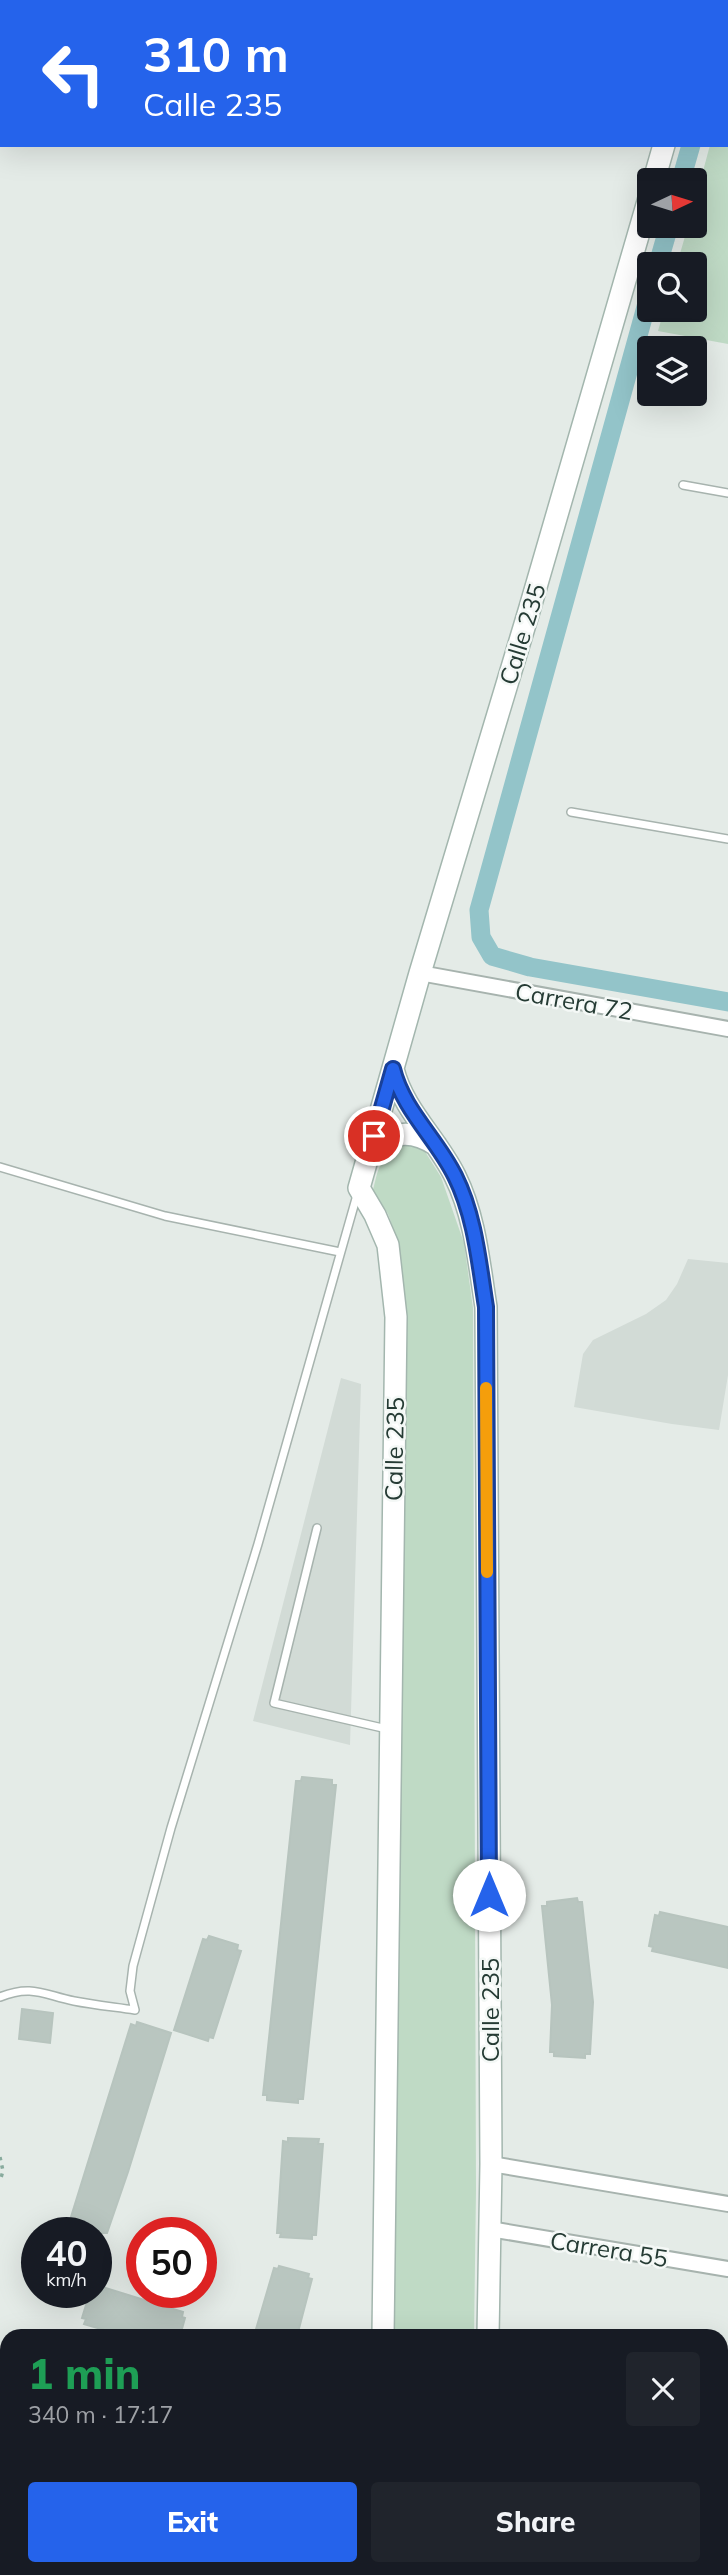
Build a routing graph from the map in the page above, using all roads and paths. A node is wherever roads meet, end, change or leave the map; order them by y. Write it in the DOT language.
graph roads {
  1 [pos="663,147"];
  2 [pos="657,168"];
  3 [pos="637,238"];
  4 [pos="683,485"];
  5 [pos="728,493"];
  6 [pos="571,812"];
  7 [pos="728,839"];
  8 [pos="420,973"];
  9 [pos="728,1029"];
  10 [pos="393,1069"];
  11 [pos="438,1146"];
  12 [pos="368,1158"];
  13 [pos="0,1167"];
  14 [pos="359,1188"];
  15 [pos="340,1252"];
  16 [pos="317,1528"];
  17 [pos="391,1730"];
  18 [pos="0,1997"];
  19 [pos="0,2157"];
  20 [pos="491,2164"];
  21 [pos="0,2181"];
  22 [pos="728,2204"];
  23 [pos="490,2229"];
  24 [pos="728,2269"];
  25 [pos="383,2329"];
  26 [pos="488,2329"];
  1 -- 2 [label="main road"];
  3 -- 8 [label="main road, Calle 235"];
  4 -- 5 [label="lane"];
  6 -- 7 [label="lane"];
  8 -- 9 [label="street, Carrera 72"];
  8 -- 10 [label="main road, Calle 235"];
  10 -- 11 [label="main road, Calle 235"];
  10 -- 12 [label="main road, Calle 235"];
  11 -- 12 [label="main road"];
  11 -- 20 [label="main road, Calle 235"];
  12 -- 14 [label="main road, Calle 235"];
  13 -- 15 [label="lane"];
  14 -- 15 [label="lane"];
  14 -- 17 [label="main road, Calle 235"];
  15 -- 18 [label="lane"];
  16 -- 17 [label="lane"];
  17 -- 25 [label="main road, Calle 235"];
  19 -- 21 [label="path"];
  20 -- 22 [label="street"];
  20 -- 23 [label="main road, Calle 235"];
  23 -- 24 [label="street, Carrera 55"];
  23 -- 26 [label="main road, Calle 235"];
}
